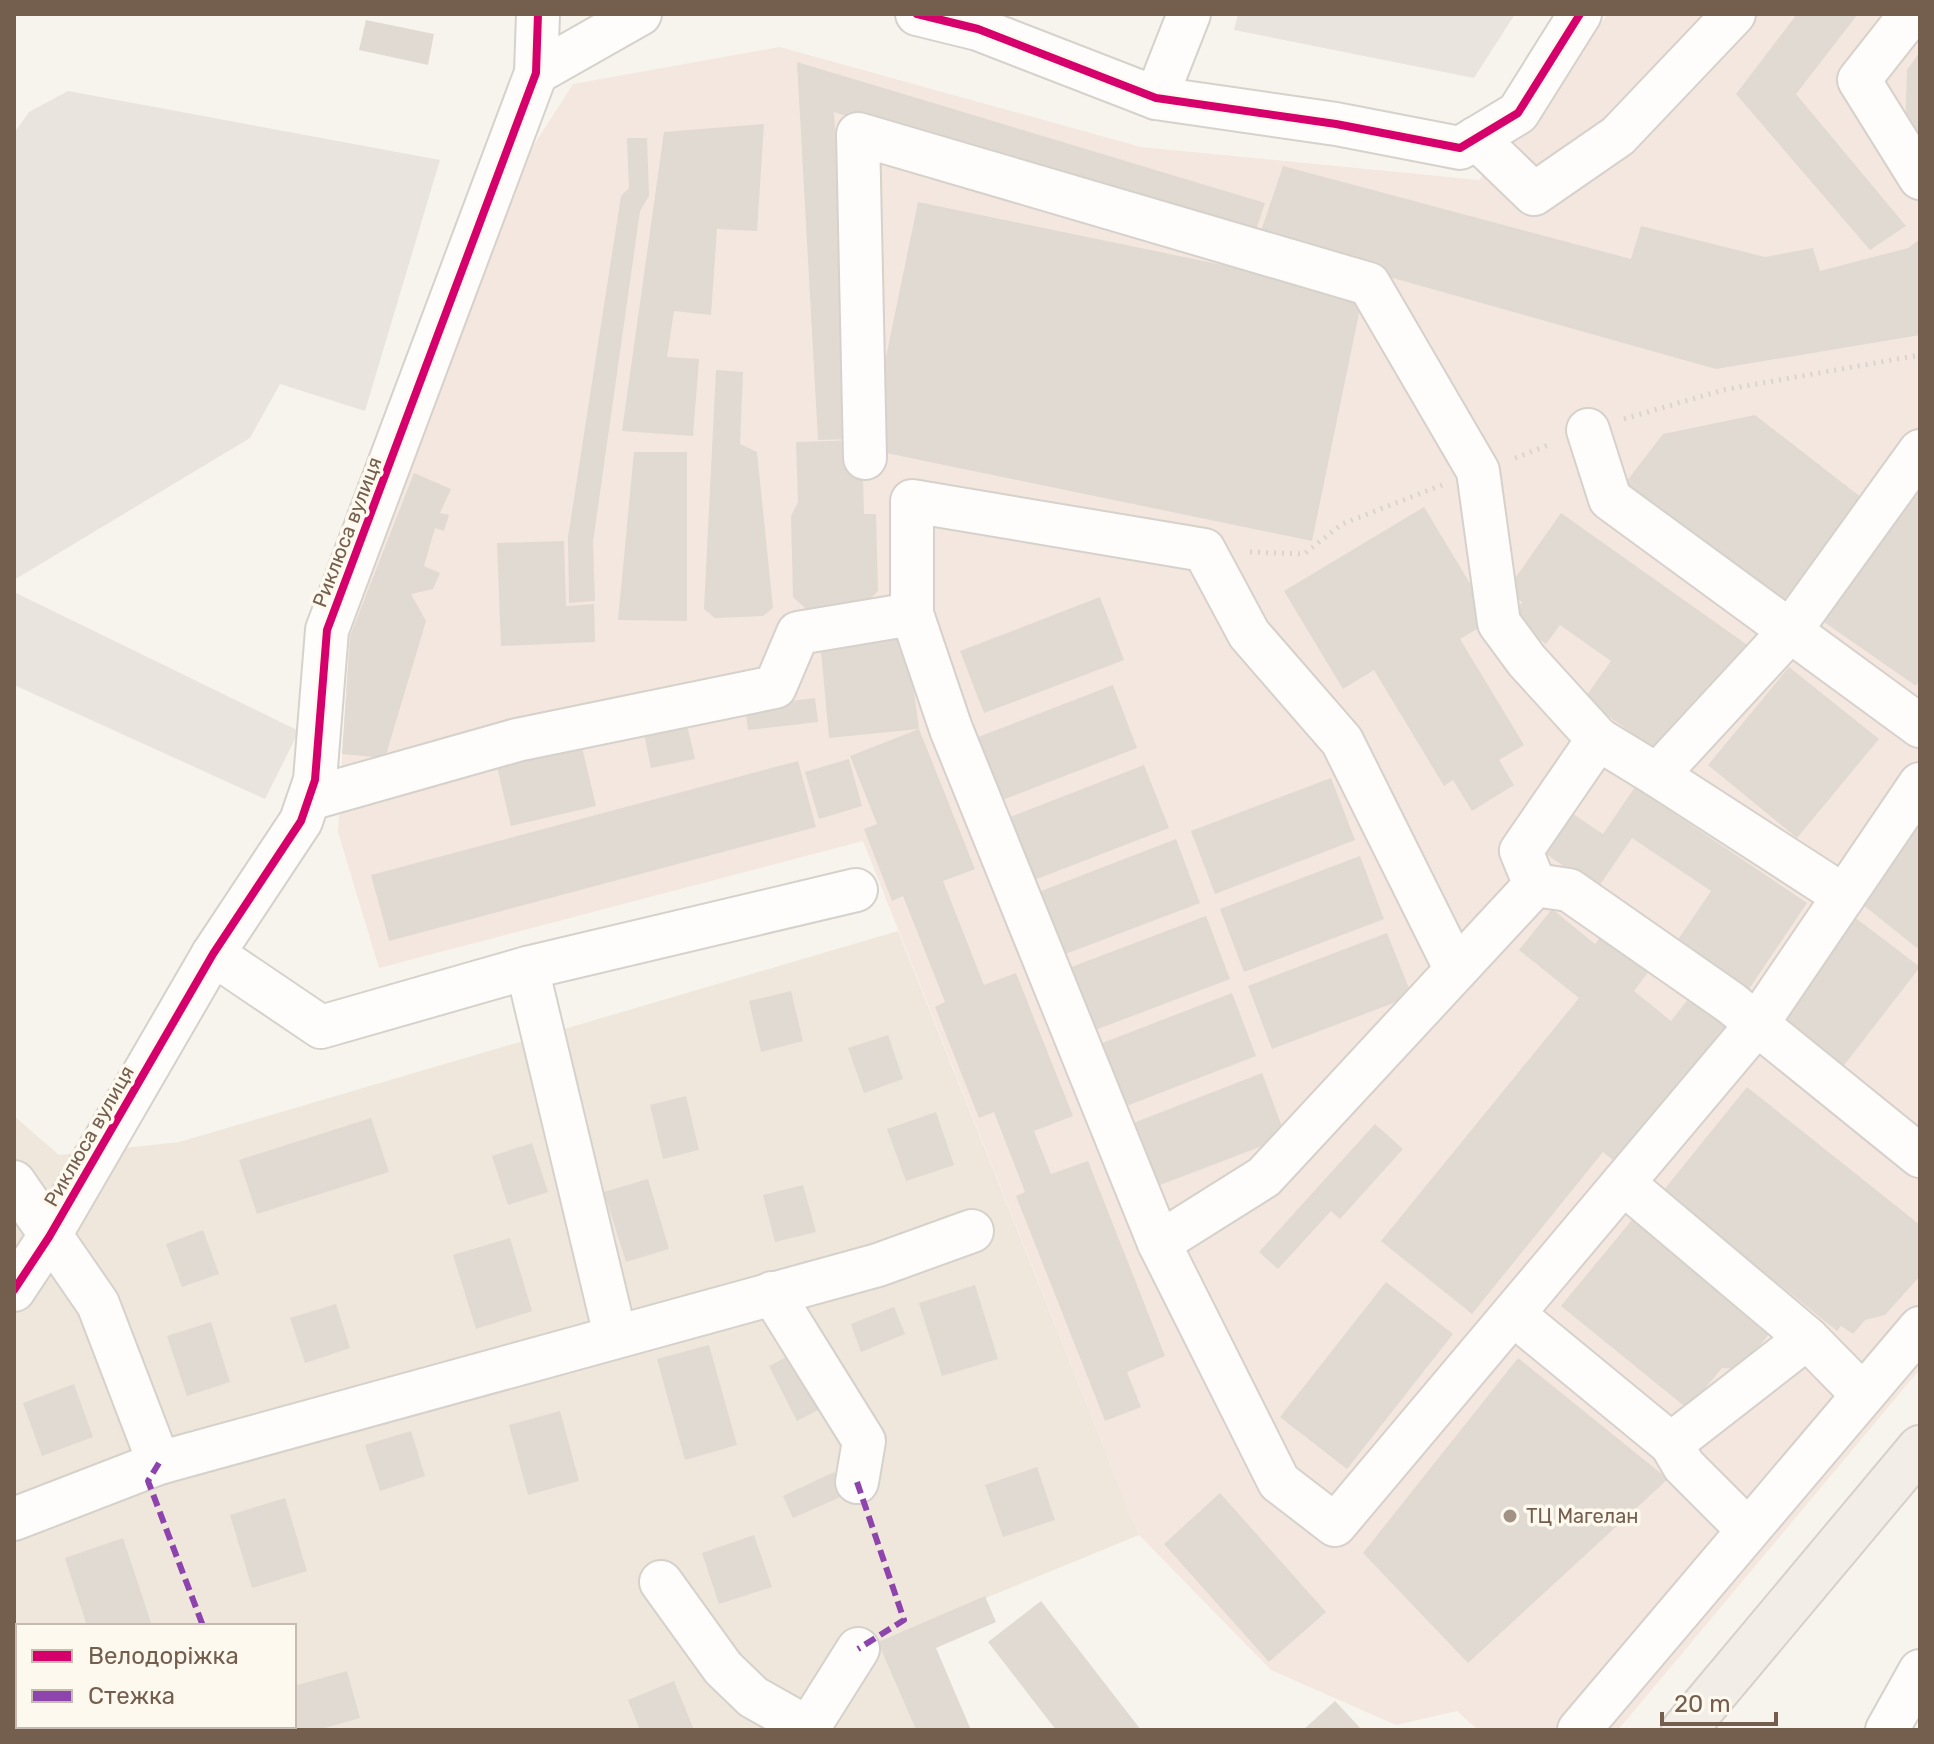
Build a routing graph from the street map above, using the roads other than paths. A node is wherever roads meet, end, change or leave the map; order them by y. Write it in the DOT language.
graph roads {
  1 [pos="538,14"];
  2 [pos="640,14"];
  3 [pos="917,14"];
  4 [pos="1189,14"];
  5 [pos="1580,14"];
  6 [pos="1734,14"];
  7 [pos="1911,14"];
  8 [pos="536,73"];
  9 [pos="1156,98"];
  10 [pos="1476,138"];
  11 [pos="1920,178"];
  12 [pos="1588,430"];
  13 [pos="1920,451"];
  14 [pos="865,458"];
  15 [pos="912,614"];
  16 [pos="1790,631"];
  17 [pos="1920,726"];
  18 [pos="1598,739"];
  19 [pos="1657,775"];
  20 [pos="1920,784"];
  21 [pos="309,799"];
  22 [pos="1535,885"];
  23 [pos="856,890"];
  24 [pos="1844,896"];
  25 [pos="213,954"];
  26 [pos="527,968"];
  27 [pos="1456,970"];
  28 [pos="1757,1024"];
  29 [pos="1920,1156"];
  30 [pos="14,1182"];
  31 [pos="1623,1183"];
  32 [pos="972,1231"];
  33 [pos="49,1237"];
  34 [pos="1159,1243"];
  35 [pos="14,1290"];
  36 [pos="772,1293"];
  37 [pos="1513,1314"];
  38 [pos="1920,1328"];
  39 [pos="615,1335"];
  40 [pos="1807,1338"];
  41 [pos="1863,1395"];
  42 [pos="1671,1444"];
  43 [pos="1920,1448"];
  44 [pos="159,1463"];
  45 [pos="857,1482"];
  46 [pos="14,1519"];
  47 [pos="1748,1530"];
  48 [pos="661,1582"];
  49 [pos="858,1649"];
  50 [pos="1920,1671"];
  51 [pos="808,1729"];
  52 [pos="1579,1730"];
  53 [pos="1684,1730"];
  54 [pos="1887,1730"];
  1 -- 8 [label="street, Риклюса вулиця"];
  2 -- 8 [label="street"];
  3 -- 9 [label="street"];
  4 -- 9 [label="street"];
  5 -- 10 [label="street"];
  6 -- 10 [label="street"];
  7 -- 11 [label="street"];
  8 -- 21 [label="street, Риклюса вулиця"];
  9 -- 10 [label="street"];
  12 -- 16 [label="street"];
  13 -- 16 [label="street"];
  14 -- 18 [label="street"];
  15 -- 21 [label="street"];
  15 -- 27 [label="street"];
  15 -- 34 [label="street"];
  16 -- 17 [label="street"];
  16 -- 19 [label="street"];
  18 -- 19 [label="street"];
  18 -- 22 [label="street"];
  19 -- 24 [label="street"];
  20 -- 24 [label="street"];
  21 -- 25 [label="street, Риклюса вулиця"];
  22 -- 27 [label="street"];
  22 -- 28 [label="street"];
  23 -- 26 [label="street"];
  24 -- 28 [label="street"];
  25 -- 26 [label="street"];
  25 -- 33 [label="street, Риклюса вулиця"];
  26 -- 39 [label="street"];
  27 -- 34 [label="street"];
  28 -- 29 [label="street"];
  28 -- 31 [label="street"];
  30 -- 33 [label="street"];
  31 -- 37 [label="street"];
  31 -- 40 [label="street"];
  32 -- 36 [label="street"];
  33 -- 35 [label="street, Риклюса вулиця"];
  33 -- 44 [label="street"];
  34 -- 37 [label="street"];
  36 -- 39 [label="street"];
  36 -- 45 [label="street"];
  37 -- 42 [label="street"];
  38 -- 41 [label="street"];
  39 -- 44 [label="street"];
  40 -- 41 [label="street"];
  40 -- 42 [label="street"];
  41 -- 47 [label="street"];
  42 -- 47 [label="street"];
  43 -- 53 [label="main road"];
  44 -- 46 [label="street"];
  47 -- 52 [label="street"];
  48 -- 51 [label="street"];
  49 -- 51 [label="street"];
  50 -- 54 [label="street"];
}
